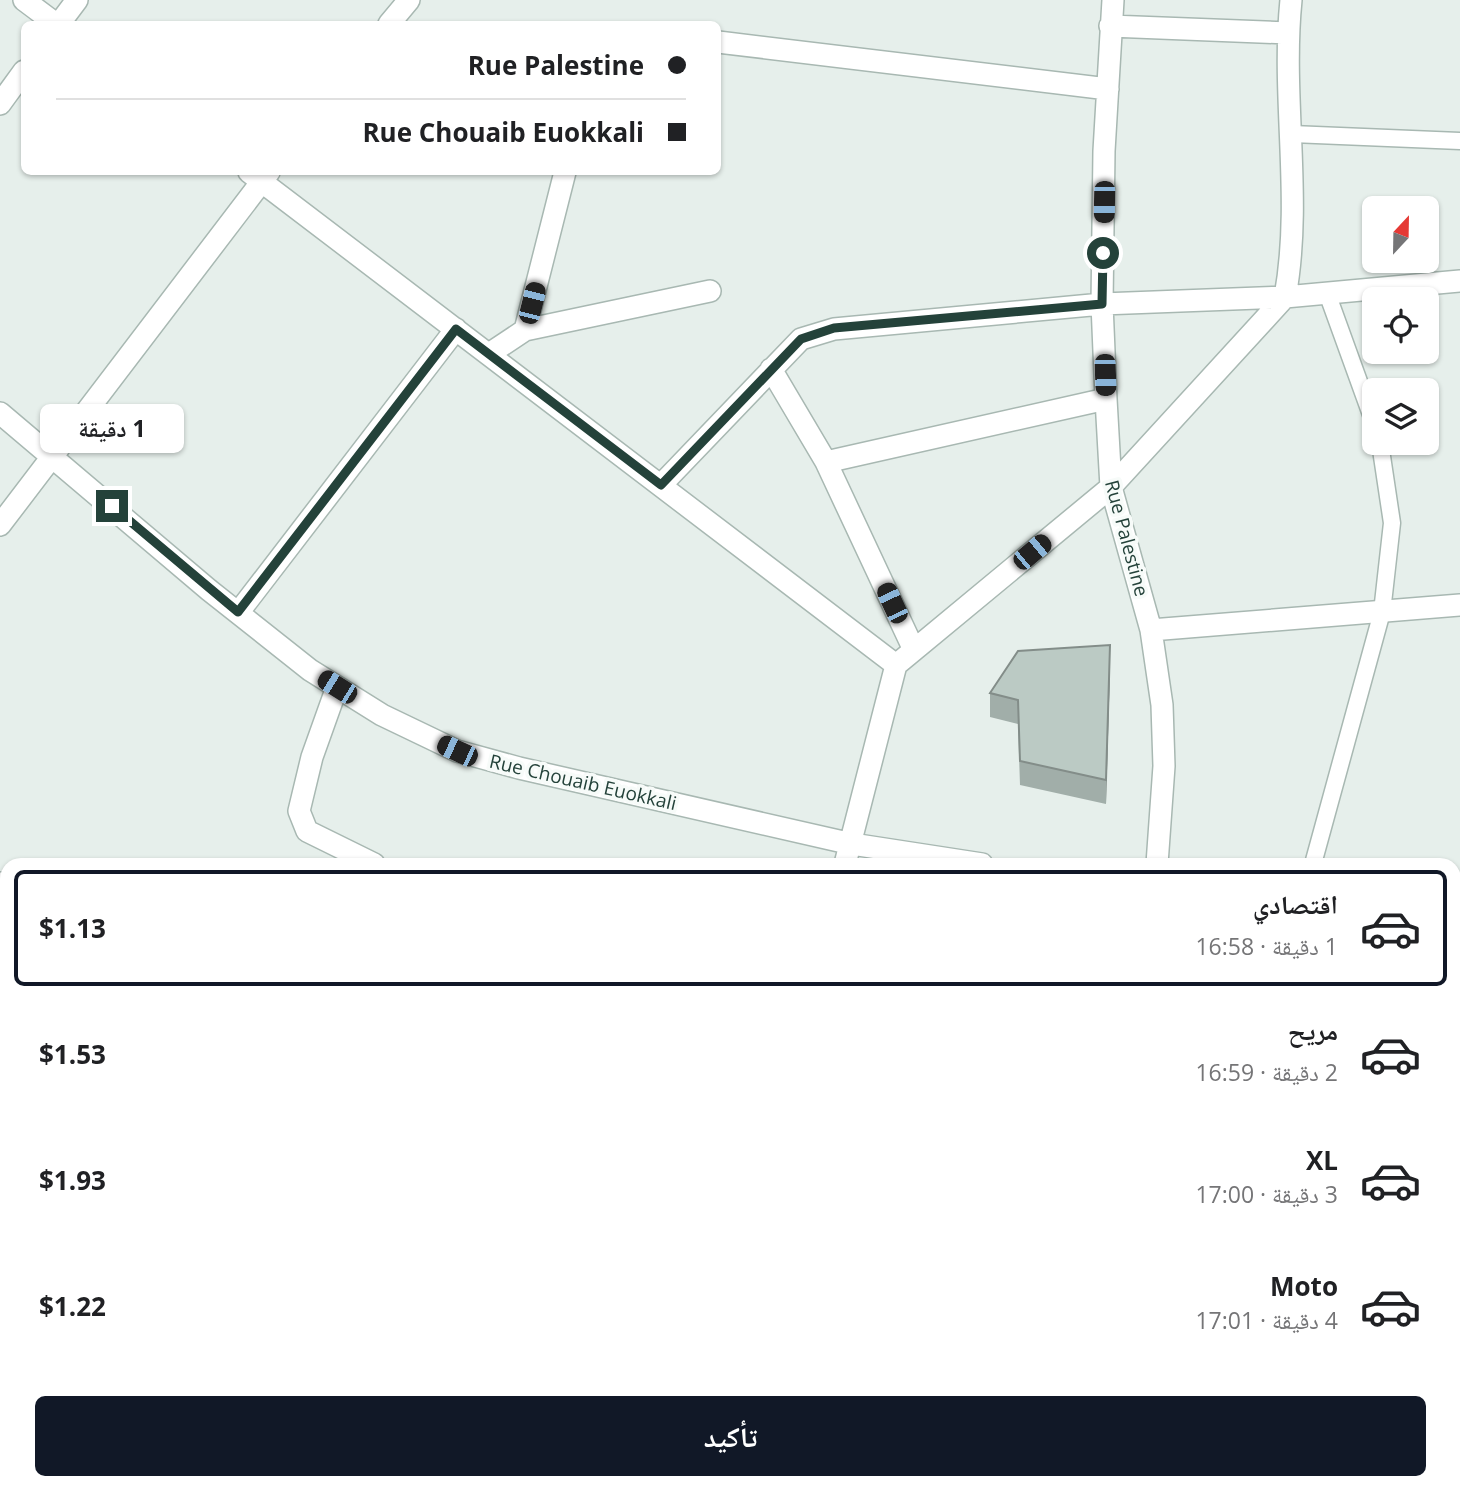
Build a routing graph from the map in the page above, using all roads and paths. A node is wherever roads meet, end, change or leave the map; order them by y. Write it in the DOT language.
graph roads {
  1 [pos="24,0"];
  2 [pos="78,0"];
  3 [pos="409,0"];
  4 [pos="1113,0"];
  5 [pos="1291,0"];
  6 [pos="53,21"];
  7 [pos="60,21"];
  8 [pos="392,21"];
  9 [pos="1110,26"];
  10 [pos="1288,33"];
  11 [pos="721,42"];
  12 [pos="21,75"];
  13 [pos="1108,89"];
  14 [pos="0,104"];
  15 [pos="1292,134"];
  16 [pos="1460,141"];
  17 [pos="260,175"];
  18 [pos="564,175"];
  19 [pos="1460,281"];
  20 [pos="710,290"];
  21 [pos="1327,293"];
  22 [pos="1285,297"];
  23 [pos="1102,304"];
  24 [pos="456,329"];
  25 [pos="525,330"];
  26 [pos="489,355"];
  27 [pos="771,369"];
  28 [pos="1362,390"];
  29 [pos="1106,399"];
  30 [pos="0,413"];
  31 [pos="1382,455"];
  32 [pos="54,456"];
  33 [pos="825,461"];
  34 [pos="661,485"];
  35 [pos="1111,487"];
  36 [pos="0,525"];
  37 [pos="1460,606"];
  38 [pos="238,612"];
  39 [pos="1382,612"];
  40 [pos="1151,630"];
  41 [pos="914,650"];
  42 [pos="896,665"];
  43 [pos="337,687"];
  44 [pos="849,854"];
  45 [pos="362,858"];
  46 [pos="902,858"];
  47 [pos="1157,858"];
  48 [pos="1315,858"];
  1 -- 6 [label="street"];
  2 -- 7 [label="street"];
  3 -- 8 [label="street"];
  4 -- 9 [label="street, Rue Palestine"];
  5 -- 10 [label="street"];
  9 -- 10 [label="street"];
  9 -- 13 [label="street, Rue Palestine"];
  10 -- 15 [label="street"];
  11 -- 13 [label="street"];
  12 -- 14 [label="street"];
  13 -- 23 [label="street, Rue Palestine"];
  15 -- 16 [label="lane"];
  15 -- 22 [label="street"];
  17 -- 24 [label="street"];
  17 -- 32 [label="street"];
  18 -- 25 [label="street"];
  19 -- 21 [label="street"];
  20 -- 25 [label="street"];
  21 -- 22 [label="street"];
  21 -- 28 [label="lane"];
  22 -- 23 [label="street"];
  22 -- 35 [label="street"];
  23 -- 27 [label="street"];
  23 -- 29 [label="street, Rue Palestine"];
  24 -- 26 [label="street"];
  24 -- 38 [label="street"];
  25 -- 26 [label="street"];
  26 -- 34 [label="street"];
  27 -- 33 [label="street"];
  27 -- 34 [label="street"];
  29 -- 33 [label="street"];
  29 -- 35 [label="street, Rue Palestine"];
  30 -- 32 [label="street, Rue Chouaib Euokkali"];
  31 -- 39 [label="lane"];
  32 -- 36 [label="street"];
  32 -- 38 [label="street, Rue Chouaib Euokkali"];
  33 -- 41 [label="street"];
  34 -- 42 [label="street"];
  35 -- 40 [label="street, Rue Palestine"];
  35 -- 41 [label="street"];
  37 -- 39 [label="street"];
  38 -- 43 [label="street, Rue Chouaib Euokkali"];
  39 -- 40 [label="street"];
  39 -- 48 [label="lane"];
  40 -- 47 [label="street, Rue Palestine"];
  41 -- 42 [label="street"];
  42 -- 44 [label="street"];
  43 -- 44 [label="street, Rue Chouaib Euokkali"];
  43 -- 45 [label="street"];
  44 -- 46 [label="street, Rue Chouaib Euokkali"];
}
